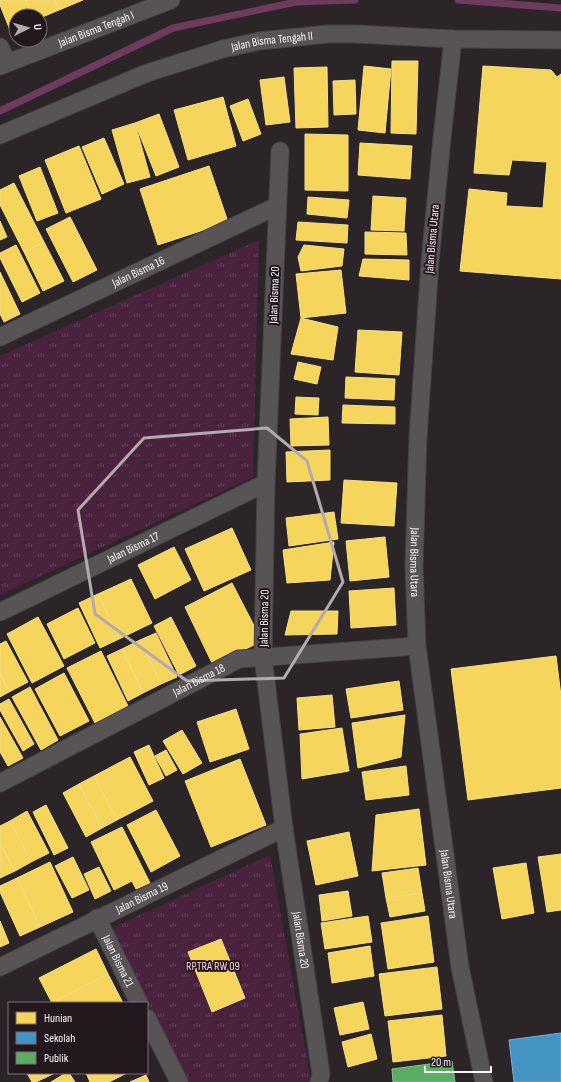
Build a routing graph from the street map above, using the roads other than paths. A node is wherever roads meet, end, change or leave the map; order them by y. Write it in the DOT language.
graph roads {
  1 [pos="171,0"];
  2 [pos="454,39"];
  3 [pos="561,40"];
  4 [pos="0,47"];
  5 [pos="3,65"];
  6 [pos="0,135"];
  7 [pos="280,151"];
  8 [pos="277,206"];
  9 [pos="0,337"];
  10 [pos="266,483"];
  11 [pos="0,612"];
  12 [pos="416,646"];
  13 [pos="263,657"];
  14 [pos="0,783"];
  15 [pos="284,828"];
  16 [pos="97,918"];
  17 [pos="0,967"];
  18 [pos="139,1002"];
  19 [pos="148,1020"];
  20 [pos="179,1082"];
  21 [pos="319,1082"];
  22 [pos="484,1082"];
  1 -- 5 [label="street, Jalan Bisma Tengah I"];
  2 -- 3 [label="street, Jalan Bisma Tengah II"];
  2 -- 6 [label="street, Jalan Bisma Tengah II"];
  2 -- 12 [label="street, Jalan Bisma Utara"];
  4 -- 5 [label="street"];
  7 -- 8 [label="street, Jalan Bisma 20"];
  8 -- 9 [label="street, Jalan Bisma 16"];
  8 -- 10 [label="street, Jalan Bisma 20"];
  10 -- 11 [label="street, Jalan Bisma 17"];
  10 -- 13 [label="street, Jalan Bisma 20"];
  12 -- 13 [label="street, Jalan Bisma 18"];
  12 -- 22 [label="street, Jalan Bisma Utara"];
  13 -- 14 [label="street, Jalan Bisma 18"];
  13 -- 15 [label="street, Jalan Bisma 20"];
  15 -- 16 [label="street, Jalan Bisma 19"];
  15 -- 21 [label="street, Jalan Bisma 20"];
  16 -- 17 [label="street, Jalan Bisma 19"];
  16 -- 18 [label="street, Jalan Bisma 21"];
  19 -- 20 [label="street"];
}
